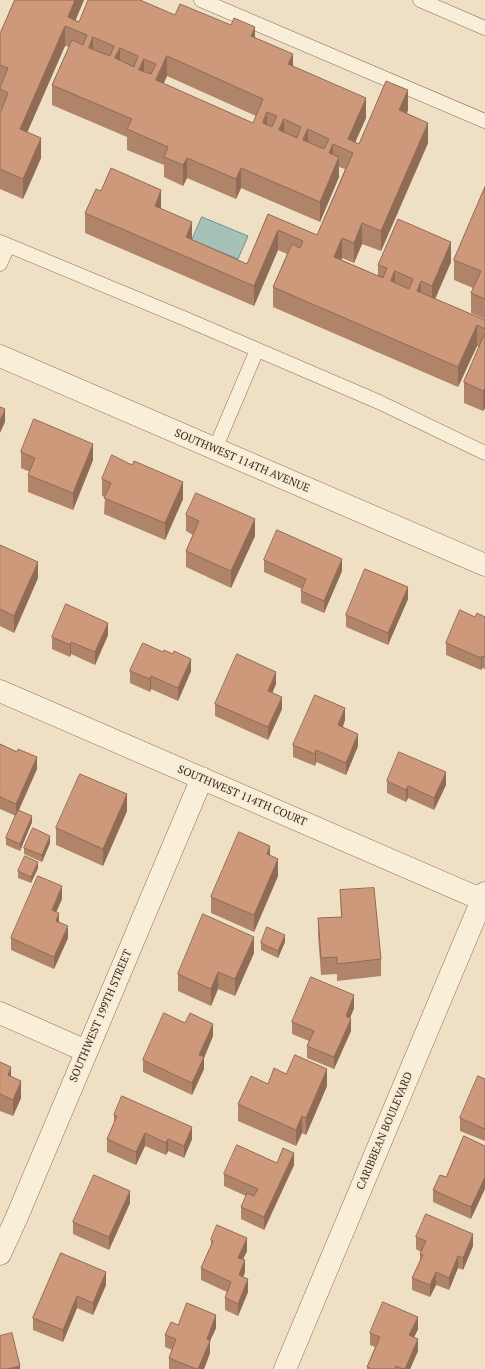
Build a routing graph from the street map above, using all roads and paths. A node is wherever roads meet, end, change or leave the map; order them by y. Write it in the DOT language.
graph roads {
  1 [pos="201,0"];
  2 [pos="420,0"];
  3 [pos="485,28"];
  4 [pos="485,120"];
  5 [pos="4,244"];
  6 [pos="0,264"];
  7 [pos="257,350"];
  8 [pos="0,356"];
  9 [pos="215,449"];
  10 [pos="485,453"];
  11 [pos="485,565"];
  12 [pos="0,691"];
  13 [pos="202,778"];
  14 [pos="484,898"];
  15 [pos="0,1013"];
  16 [pos="86,1051"];
  17 [pos="0,1254"];
  18 [pos="285,1369"];
  1 -- 4 [label="lane"];
  2 -- 3 [label="lane"];
  5 -- 6 [label="lane"];
  5 -- 7 [label="lane"];
  7 -- 9 [label="lane"];
  7 -- 10 [label="lane"];
  8 -- 9 [label="street, SOUTHWEST 114TH AVENUE"];
  9 -- 11 [label="street, SOUTHWEST 114TH AVENUE"];
  12 -- 13 [label="street, SOUTHWEST 114TH COURT"];
  13 -- 14 [label="street, SOUTHWEST 114TH COURT"];
  13 -- 16 [label="street, SOUTHWEST 199TH STREET"];
  14 -- 18 [label="street, CARIBBEAN BOULEVARD"];
  15 -- 16 [label="street"];
  16 -- 17 [label="street, SOUTHWEST 199TH STREET"];
}
